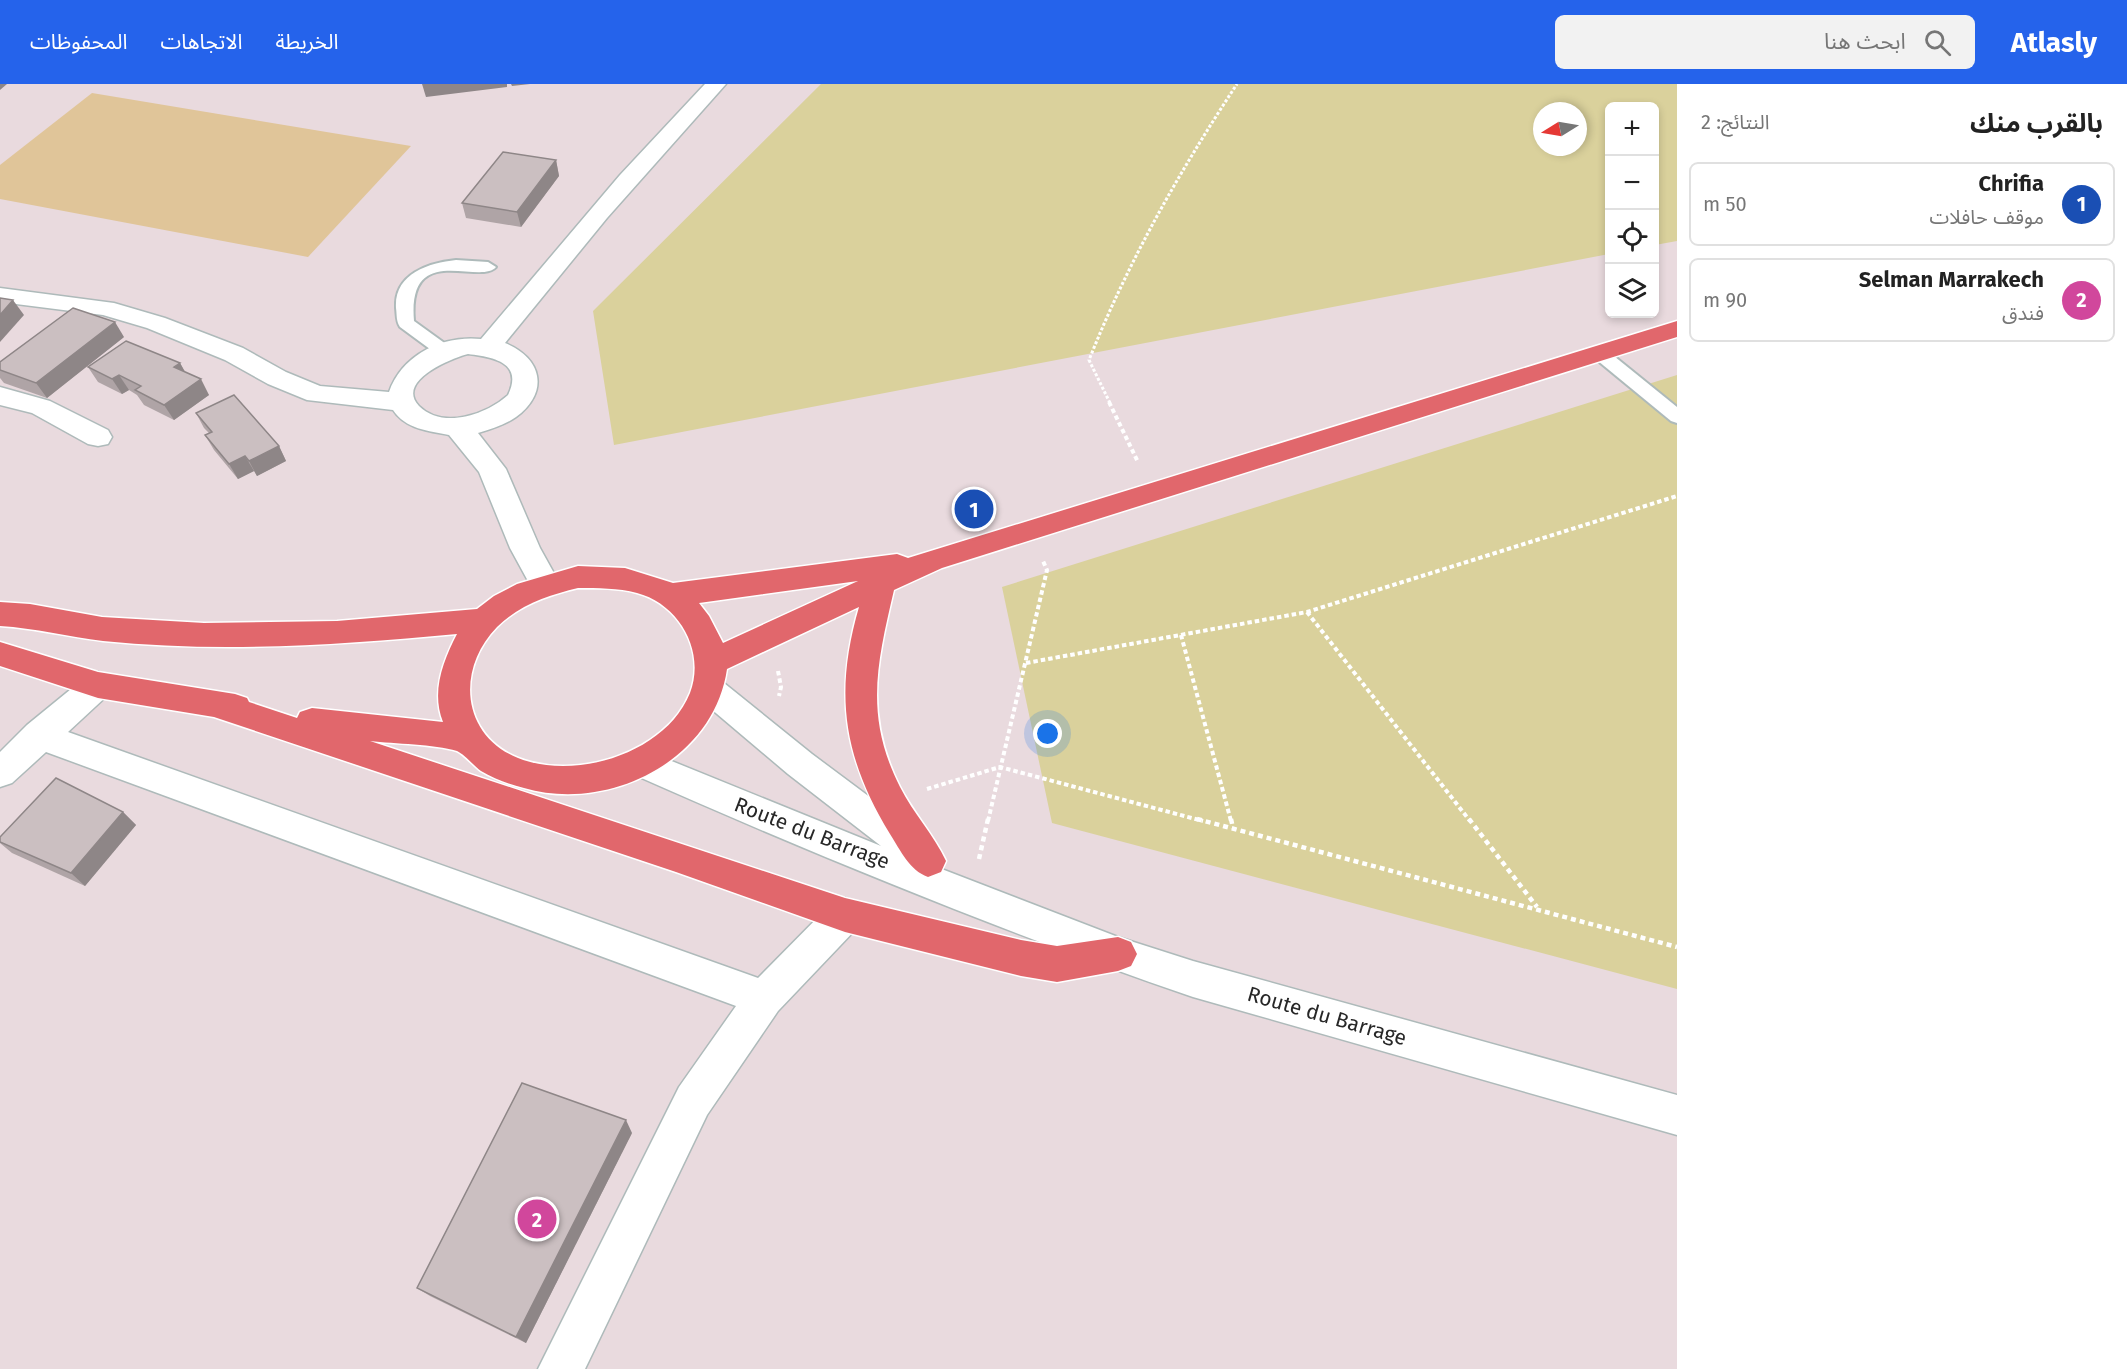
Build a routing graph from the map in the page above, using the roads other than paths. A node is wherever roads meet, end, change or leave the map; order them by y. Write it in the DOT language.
graph roads {
  1 [pos="716,84"];
  2 [pos="488,267"];
  3 [pos="0,295"];
  4 [pos="1677,329"];
  5 [pos="488,347"];
  6 [pos="444,351"];
  7 [pos="1598,352"];
  8 [pos="0,396"];
  9 [pos="401,402"];
  10 [pos="1677,417"];
  11 [pos="494,418"];
  12 [pos="458,427"];
  13 [pos="98,437"];
  14 [pos="492,469"];
  15 [pos="932,560"];
  16 [pos="881,583"];
  17 [pos="545,584"];
  18 [pos="671,595"];
  19 [pos="0,614"];
  20 [pos="485,620"];
  21 [pos="0,654"];
  22 [pos="710,675"];
  23 [pos="98,685"];
  24 [pos="212,703"];
  25 [pos="39,735"];
  26 [pos="469,739"];
  27 [pos="642,763"];
  28 [pos="0,772"];
  29 [pos="928,861"];
  30 [pos="977,896"];
  31 [pos="845,915"];
  32 [pos="1118,954"];
  33 [pos="764,998"];
  34 [pos="1677,1115"];
  35 [pos="561,1369"];
  1 -- 5 [label="street"];
  2 -- 6 [label="lane"];
  3 -- 9 [label="street"];
  4 -- 7 [label="main road"];
  5 -- 6 [label="street"];
  5 -- 11 [label="street"];
  6 -- 9 [label="street"];
  7 -- 10 [label="lane"];
  7 -- 15 [label="main road"];
  8 -- 13 [label="street"];
  9 -- 12 [label="street"];
  11 -- 12 [label="street"];
  11 -- 14 [label="street"];
  12 -- 14 [label="street"];
  14 -- 17 [label="street"];
  15 -- 16 [label="main road"];
  15 -- 18 [label="main road"];
  16 -- 22 [label="main road"];
  16 -- 29 [label="main road"];
  17 -- 18 [label="main road"];
  17 -- 20 [label="main road"];
  18 -- 22 [label="main road"];
  19 -- 20 [label="main road"];
  20 -- 26 [label="main road"];
  21 -- 23 [label="main road"];
  22 -- 27 [label="main road"];
  22 -- 29 [label="street, Route du Barrage"];
  23 -- 24 [label="main road"];
  23 -- 25 [label="street"];
  24 -- 26 [label="main road"];
  24 -- 31 [label="main road"];
  25 -- 28 [label="street"];
  25 -- 33 [label="street"];
  26 -- 27 [label="main road"];
  27 -- 30 [label="street, Route du Barrage"];
  29 -- 30 [label="street, Route du Barrage"];
  30 -- 32 [label="street, Route du Barrage"];
  31 -- 32 [label="main road"];
  31 -- 33 [label="street"];
  32 -- 34 [label="street, Route du Barrage"];
  33 -- 35 [label="street"];
}
